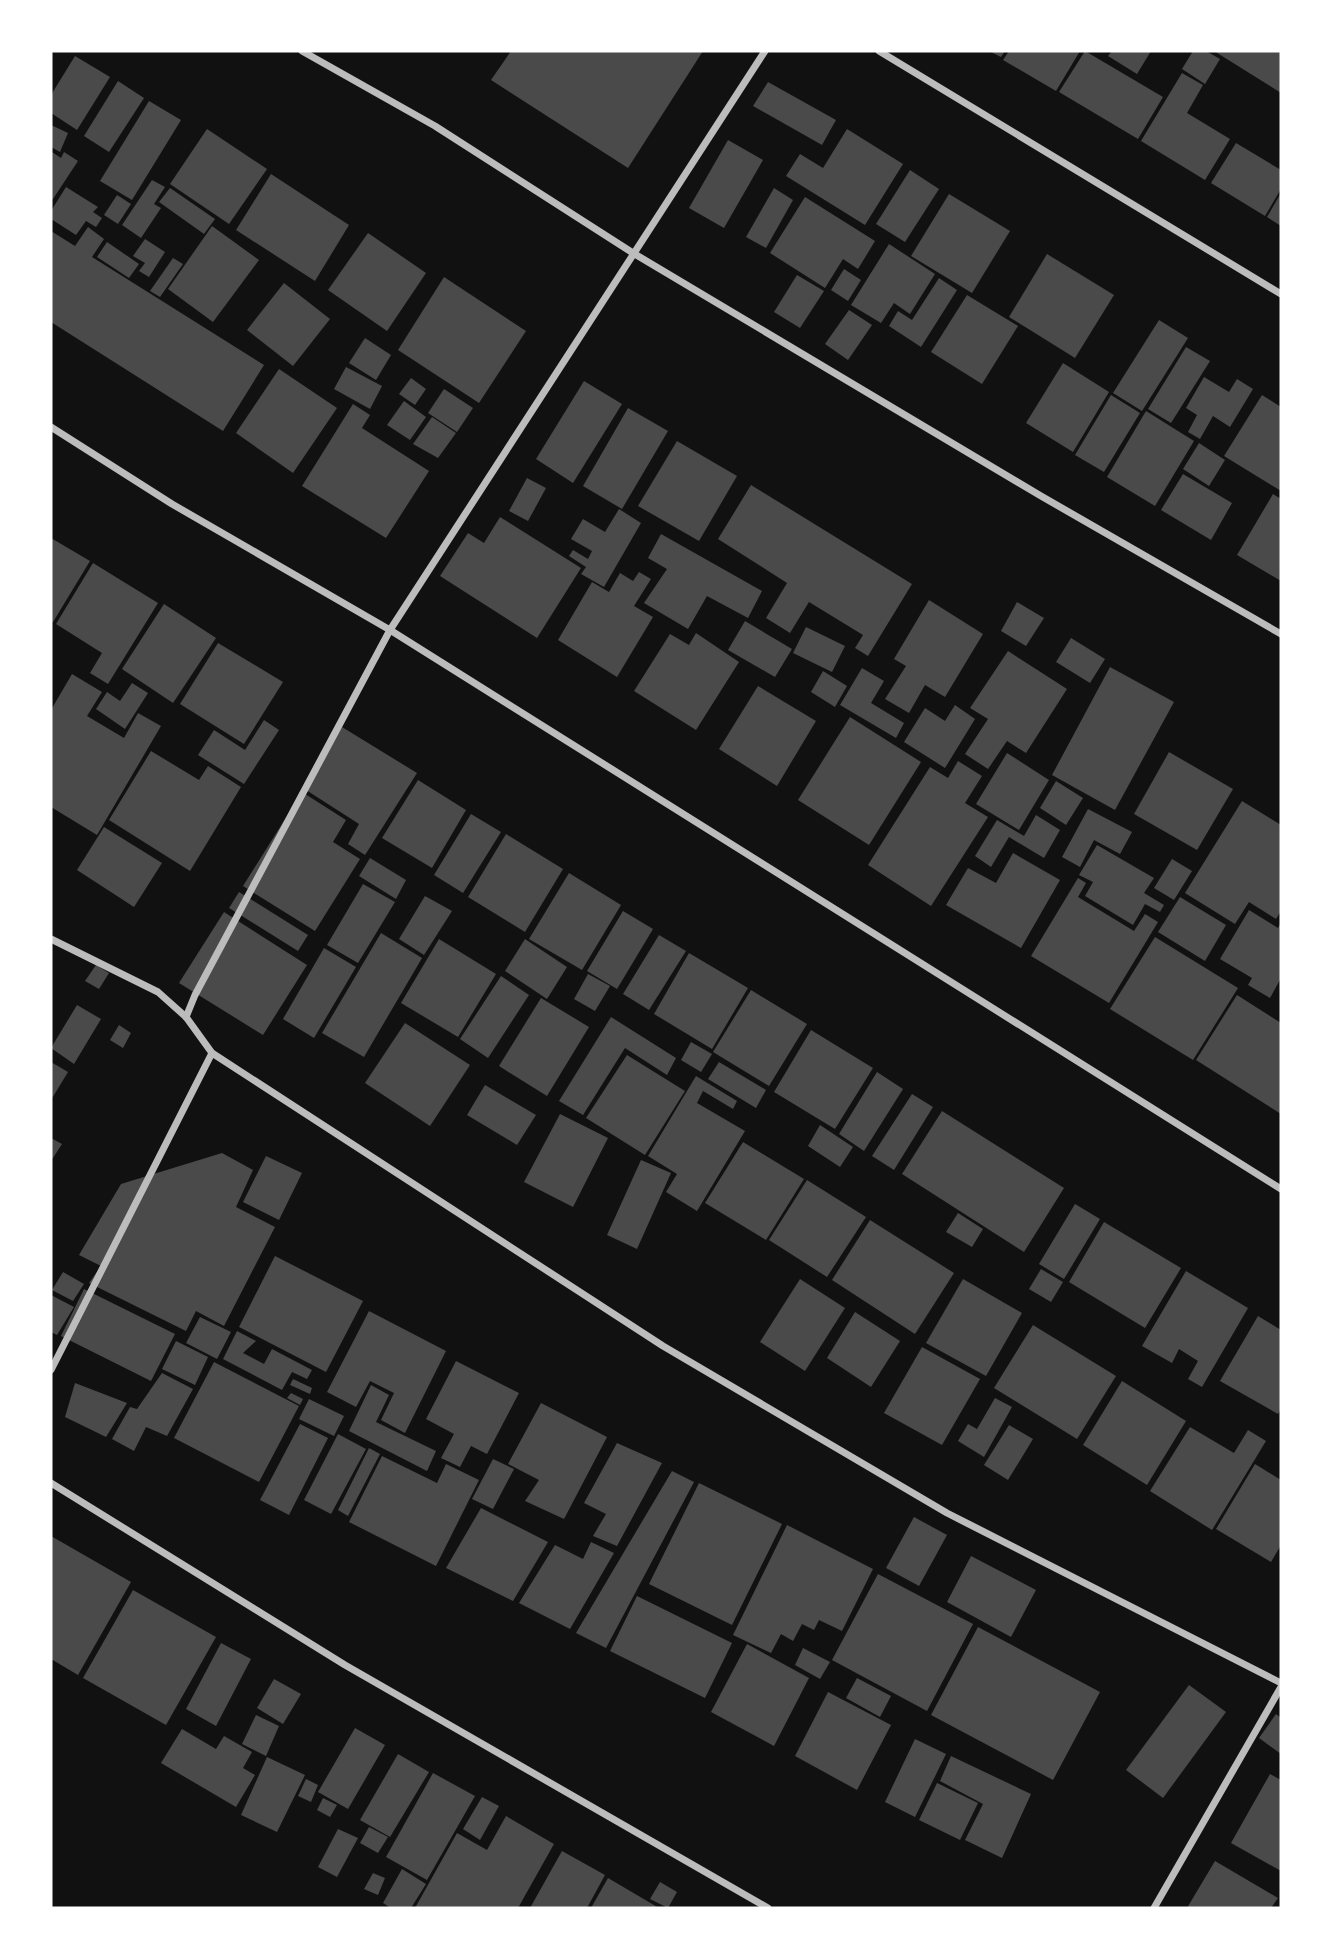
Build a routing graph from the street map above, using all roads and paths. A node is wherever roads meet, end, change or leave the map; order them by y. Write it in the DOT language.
graph roads {
  1 [pos="302,51"];
  2 [pos="765,51"];
  3 [pos="879,51"];
  4 [pos="633,253"];
  5 [pos="1281,294"];
  6 [pos="51,427"];
  7 [pos="390,631"];
  8 [pos="1281,634"];
  9 [pos="51,939"];
  10 [pos="186,1017"];
  11 [pos="212,1053"];
  12 [pos="1281,1189"];
  13 [pos="51,1370"];
  14 [pos="51,1483"];
  15 [pos="1281,1685"];
  16 [pos="768,1908"];
  17 [pos="1154,1908"];
  1 -- 4 [label="street"];
  2 -- 4 [label="street"];
  3 -- 5 [label="street"];
  4 -- 7 [label="street"];
  4 -- 8 [label="street"];
  6 -- 7 [label="street"];
  7 -- 10 [label="street"];
  7 -- 12 [label="street"];
  9 -- 10 [label="street"];
  10 -- 11 [label="street"];
  11 -- 13 [label="street"];
  11 -- 15 [label="street"];
  14 -- 16 [label="street"];
  15 -- 17 [label="street"];
}
